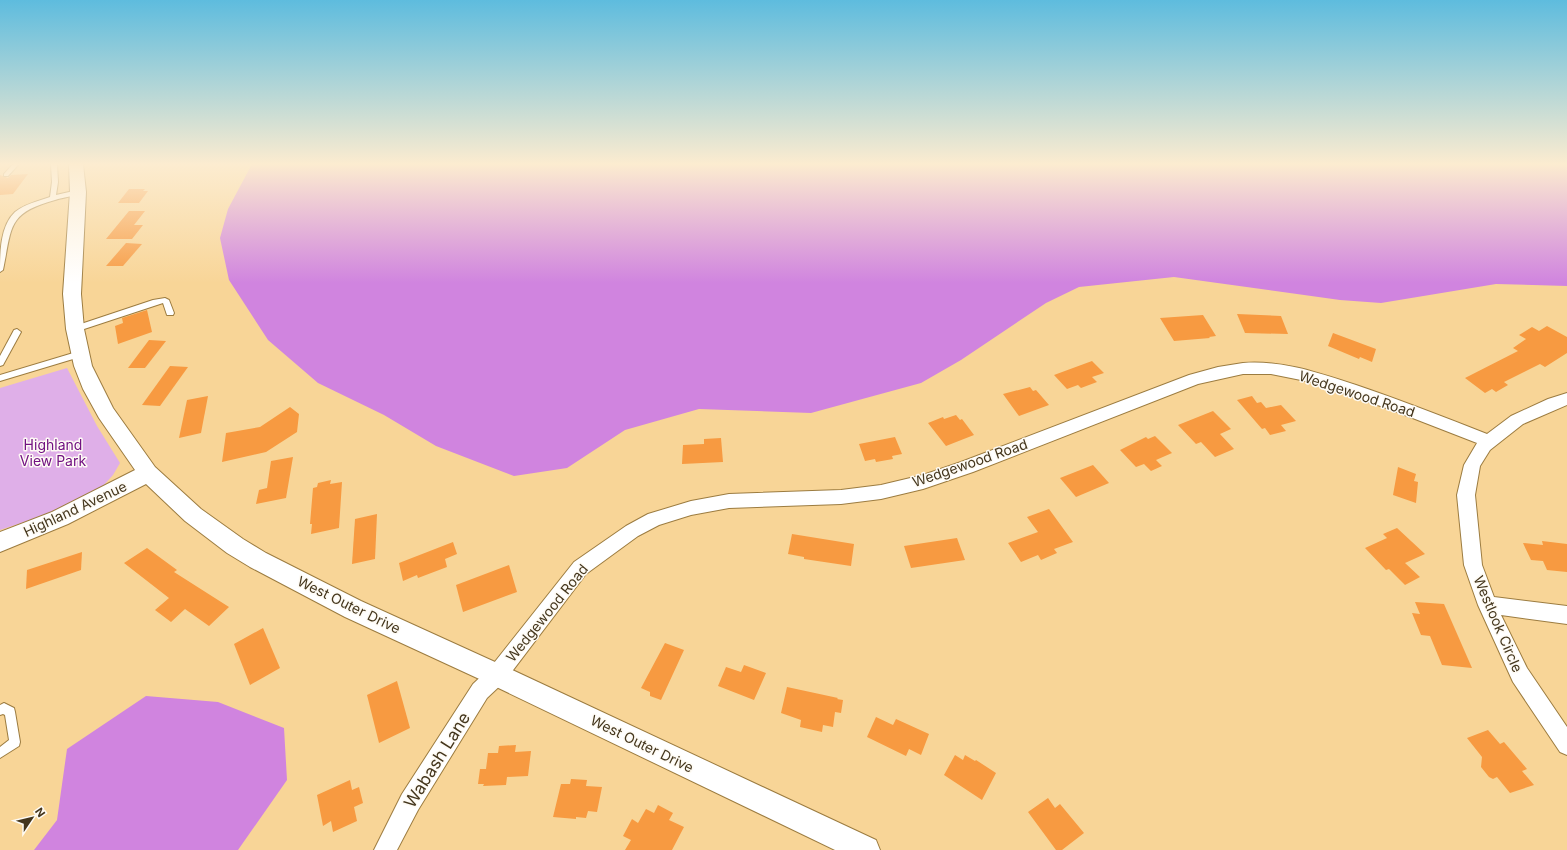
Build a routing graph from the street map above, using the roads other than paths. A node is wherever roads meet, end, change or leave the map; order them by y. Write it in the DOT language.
graph roads {
  1 [pos="40,204"];
  2 [pos="77,204"];
  3 [pos="0,270"];
  4 [pos="170,313"];
  5 [pos="74,329"];
  6 [pos="17,332"];
  7 [pos="80,354"];
  8 [pos="0,363"];
  9 [pos="0,378"];
  10 [pos="1567,399"];
  11 [pos="1488,441"];
  12 [pos="148,473"];
  13 [pos="0,542"];
  14 [pos="1487,605"];
  15 [pos="1567,615"];
  16 [pos="497,675"];
  17 [pos="0,710"];
  18 [pos="1567,745"];
  19 [pos="0,753"];
  20 [pos="385,850"];
  21 [pos="866,850"];
  1 -- 3 [label="lane"];
  2 -- 5 [label="street, West Outer Drive"];
  4 -- 5 [label="lane"];
  5 -- 7 [label="street, West Outer Drive"];
  6 -- 8 [label="lane"];
  7 -- 9 [label="lane"];
  7 -- 12 [label="street, West Outer Drive"];
  10 -- 11 [label="street, Westlook Circle"];
  11 -- 14 [label="street, Westlook Circle"];
  11 -- 16 [label="street, Wedgewood Road"];
  12 -- 13 [label="street, Highland Avenue"];
  12 -- 16 [label="street, West Outer Drive"];
  14 -- 15 [label="street"];
  14 -- 18 [label="street, Westlook Circle"];
  16 -- 20 [label="street, Wabash Lane"];
  16 -- 21 [label="street, West Outer Drive"];
  17 -- 19 [label="lane"];
}
